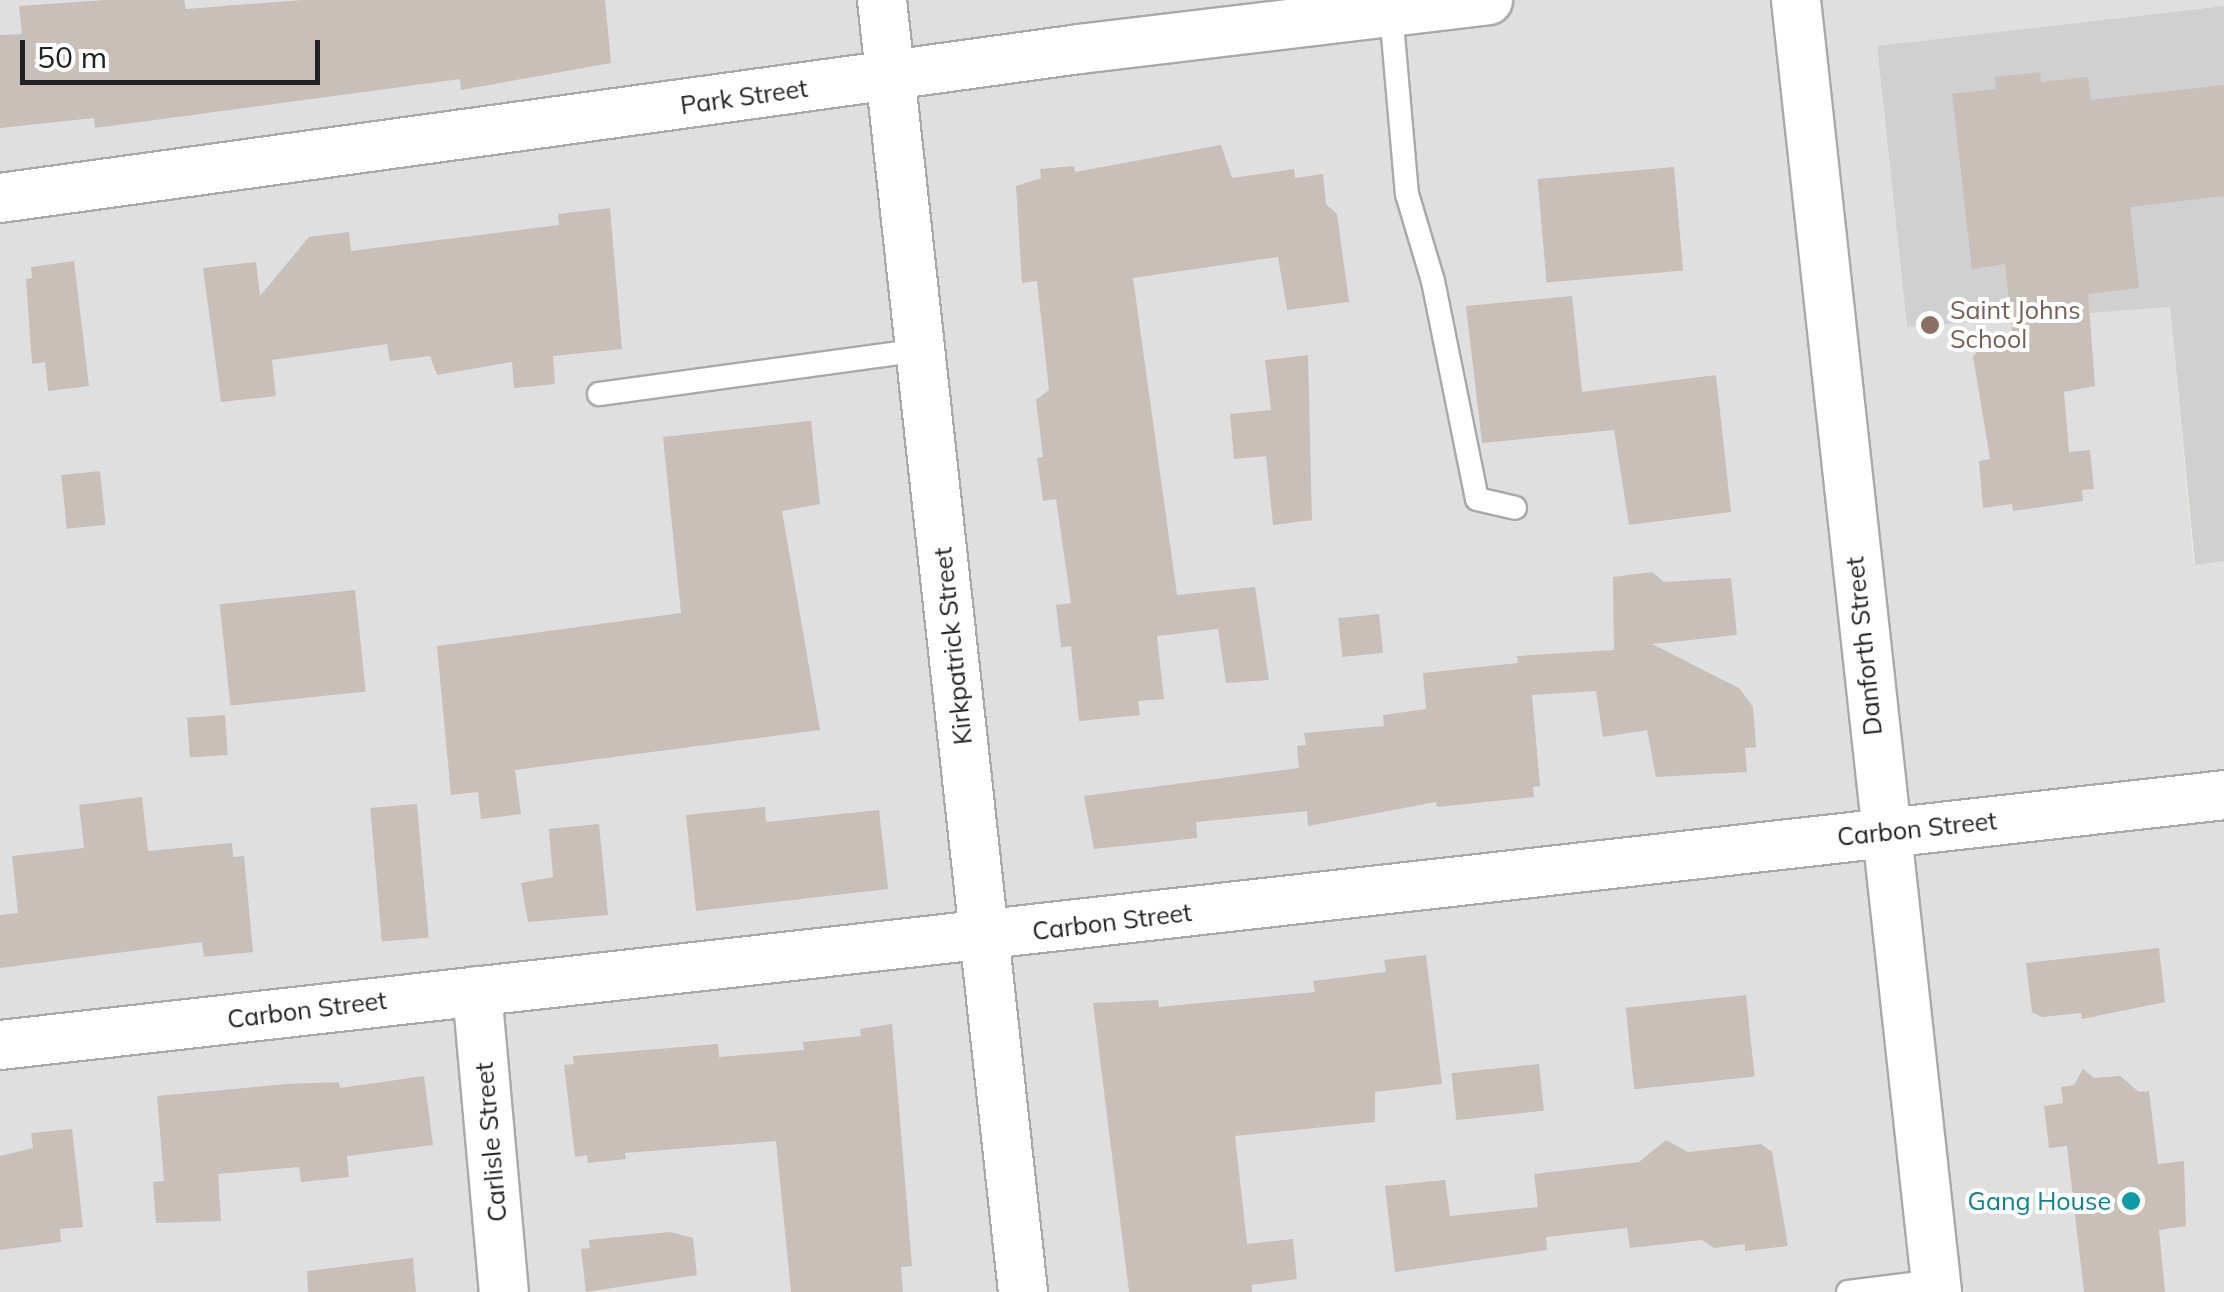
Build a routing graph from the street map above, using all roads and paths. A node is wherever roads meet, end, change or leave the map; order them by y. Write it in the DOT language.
graph roads {
  1 [pos="882,0"];
  2 [pos="1488,0"];
  3 [pos="1796,0"];
  4 [pos="1391,12"];
  5 [pos="890,76"];
  6 [pos="0,198"];
  7 [pos="920,350"];
  8 [pos="599,394"];
  9 [pos="1516,508"];
  10 [pos="2224,795"];
  11 [pos="1884,833"];
  12 [pos="985,936"];
  13 [pos="476,991"];
  14 [pos="0,1046"];
  15 [pos="1937,1286"];
  16 [pos="504,1292"];
  17 [pos="1023,1292"];
  18 [pos="1848,1292"];
  1 -- 5 [label="street, Kirkpatrick Street"];
  2 -- 4 [label="street, Park Street"];
  3 -- 11 [label="street, Danforth Street"];
  4 -- 5 [label="street, Park Street"];
  4 -- 9 [label="lane"];
  5 -- 6 [label="street, Park Street"];
  5 -- 7 [label="street, Kirkpatrick Street"];
  7 -- 8 [label="lane"];
  7 -- 12 [label="street, Kirkpatrick Street"];
  10 -- 11 [label="street, Carbon Street"];
  11 -- 12 [label="street, Carbon Street"];
  11 -- 15 [label="street, Danforth Street"];
  12 -- 13 [label="street, Carbon Street"];
  12 -- 17 [label="street, Kirkpatrick Street"];
  13 -- 14 [label="street, Carbon Street"];
  13 -- 16 [label="street, Carlisle Street"];
  15 -- 18 [label="lane"];
}
